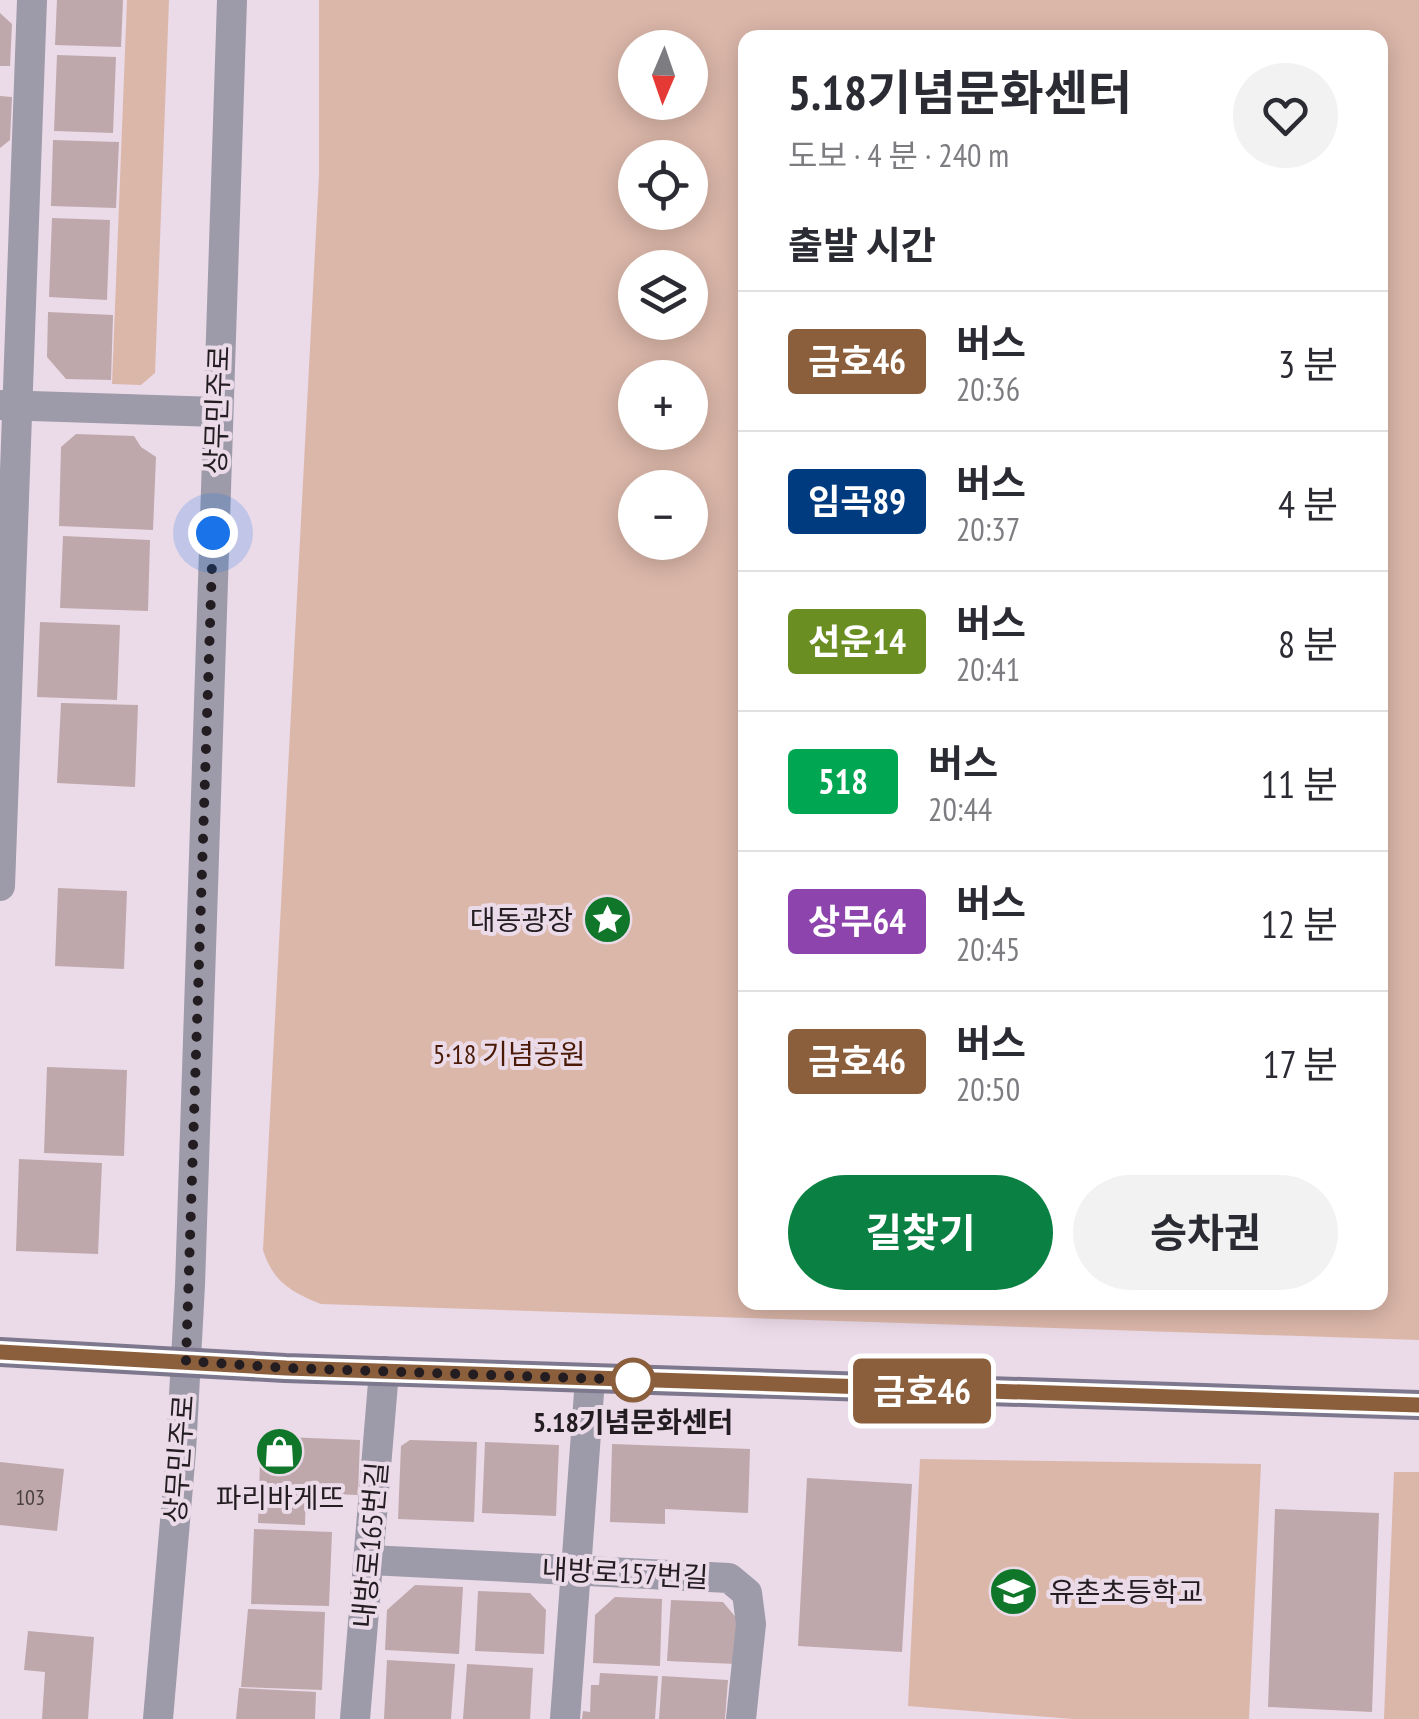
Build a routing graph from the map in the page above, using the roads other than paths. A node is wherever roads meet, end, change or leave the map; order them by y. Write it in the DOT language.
graph roads {
  1 [pos="32,0"];
  2 [pos="232,0"];
  3 [pos="12,184"];
  4 [pos="8,406"];
  5 [pos="217,412"];
  6 [pos="4,642"];
  7 [pos="1,852"];
  8 [pos="0,886"];
  9 [pos="0,1352"];
  10 [pos="186,1361"];
  11 [pos="384,1371"];
  12 [pos="590,1379"];
  13 [pos="1419,1405"];
  14 [pos="370,1560"];
  15 [pos="578,1571"];
  16 [pos="158,1719"];
  17 [pos="356,1719"];
  18 [pos="565,1719"];
  19 [pos="741,1719"];
  1 -- 3 [label="street"];
  2 -- 5 [label="street, 상무민주로"];
  3 -- 4 [label="street"];
  4 -- 5 [label="street"];
  4 -- 6 [label="street"];
  5 -- 10 [label="street, 상무민주로"];
  6 -- 7 [label="street"];
  7 -- 8 [label="street"];
  9 -- 10 [label="street"];
  10 -- 11 [label="street"];
  10 -- 16 [label="street, 상무민주로"];
  11 -- 12 [label="street"];
  11 -- 14 [label="street, 내방로165번길"];
  12 -- 13 [label="street"];
  12 -- 15 [label="street"];
  14 -- 15 [label="street, 내방로157번길"];
  14 -- 17 [label="street, 내방로165번길"];
  15 -- 18 [label="street"];
  15 -- 19 [label="street, 내방로157번길"];
}
